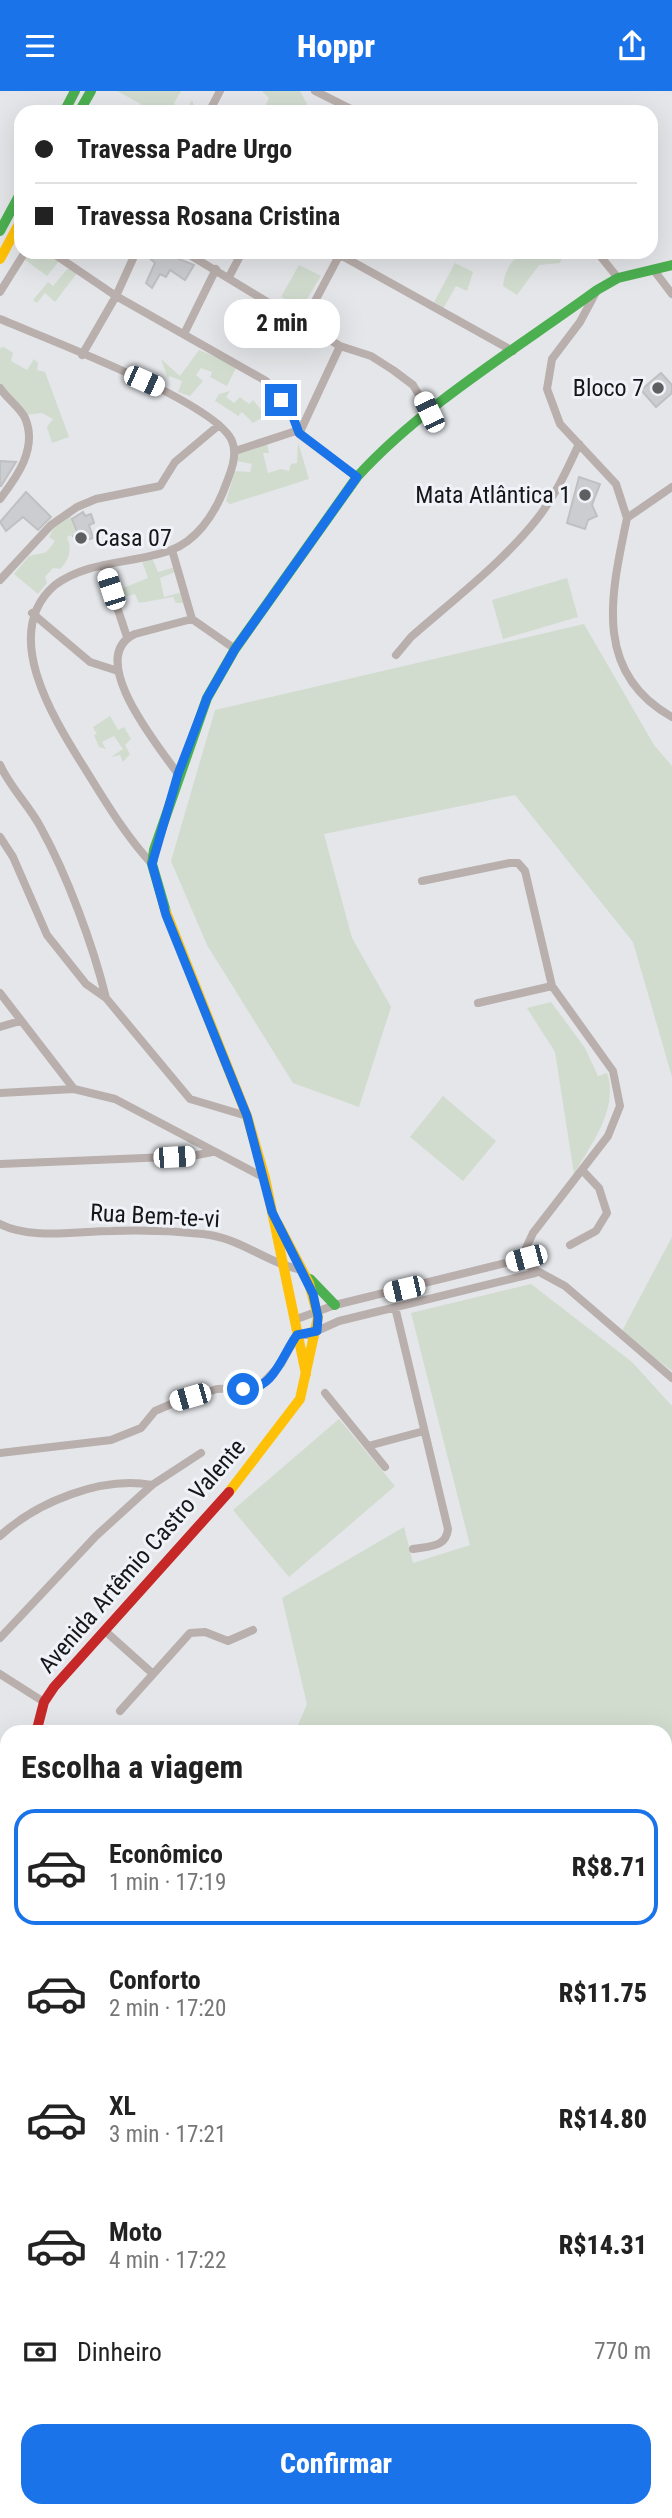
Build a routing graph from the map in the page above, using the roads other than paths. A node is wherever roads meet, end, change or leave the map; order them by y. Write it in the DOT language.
graph roads {
  1 [pos="315,91"];
  2 [pos="343,105"];
  3 [pos="14,205"];
  4 [pos="0,231"];
  5 [pos="14,233"];
  6 [pos="0,259"];
  7 [pos="21,259"];
  8 [pos="61,259"];
  9 [pos="133,259"];
  10 [pos="198,259"];
  11 [pos="238,259"];
  12 [pos="336,259"];
  13 [pos="350,259"];
  14 [pos="605,259"];
  15 [pos="672,265"];
  16 [pos="216,269"];
  17 [pos="653,269"];
  18 [pos="229,277"];
  19 [pos="618,278"];
  20 [pos="597,290"];
  21 [pos="0,292"];
  22 [pos="672,294"];
  23 [pos="116,296"];
  24 [pos="0,319"];
  25 [pos="304,321"];
  26 [pos="184,334"];
  27 [pos="340,346"];
  28 [pos="513,351"];
  29 [pos="82,355"];
  30 [pos="0,388"];
  31 [pos="429,412"];
  32 [pos="219,425"];
  33 [pos="299,433"];
  34 [pos="579,444"];
  35 [pos="235,451"];
  36 [pos="357,477"];
  37 [pos="672,487"];
  38 [pos="0,499"];
  39 [pos="627,517"];
  40 [pos="172,550"];
  41 [pos="103,565"];
  42 [pos="0,580"];
  43 [pos="32,613"];
  44 [pos="192,619"];
  45 [pos="127,637"];
  46 [pos="235,649"];
  47 [pos="396,655"];
  48 [pos="118,671"];
  49 [pos="672,717"];
  50 [pos="0,765"];
  51 [pos="178,774"];
  52 [pos="0,837"];
  53 [pos="152,864"];
  54 [pos="422,881"];
  55 [pos="552,986"];
  56 [pos="0,993"];
  57 [pos="106,998"];
  58 [pos="478,1003"];
  59 [pos="20,1021"];
  60 [pos="0,1027"];
  61 [pos="74,1089"];
  62 [pos="0,1093"];
  63 [pos="247,1116"];
  64 [pos="212,1152"];
  65 [pos="0,1164"];
  66 [pos="583,1171"];
  67 [pos="265,1178"];
  68 [pos="272,1212"];
  69 [pos="0,1224"];
  70 [pos="570,1245"];
  71 [pos="526,1258"];
  72 [pos="281,1266"];
  73 [pos="302,1271"];
  74 [pos="535,1273"];
  75 [pos="404,1289"];
  76 [pos="407,1304"];
  77 [pos="335,1305"];
  78 [pos="396,1307"];
  79 [pos="317,1310"];
  80 [pos="294,1321"];
  81 [pos="339,1321"];
  82 [pos="317,1331"];
  83 [pos="297,1335"];
  84 [pos="306,1374"];
  85 [pos="672,1378"];
  86 [pos="325,1393"];
  87 [pos="424,1431"];
  88 [pos="368,1446"];
  89 [pos="0,1453"];
  90 [pos="201,1453"];
  91 [pos="385,1467"];
  92 [pos="152,1485"];
  93 [pos="0,1536"];
  94 [pos="413,1549"];
  95 [pos="104,1630"];
  96 [pos="253,1630"];
  97 [pos="0,1638"];
  98 [pos="152,1673"];
  99 [pos="0,1674"];
  100 [pos="44,1702"];
  101 [pos="120,1711"];
  102 [pos="38,1725"];
  1 -- 2 [label="street"];
  3 -- 4 [label="main road"];
  5 -- 6 [label="main road"];
  7 -- 21 [label="street"];
  8 -- 23 [label="street"];
  9 -- 23 [label="street"];
  10 -- 16 [label="street"];
  11 -- 18 [label="street"];
  12 -- 25 [label="street"];
  13 -- 28 [label="street"];
  14 -- 19 [label="street"];
  15 -- 17 [label="main road"];
  16 -- 18 [label="street"];
  16 -- 26 [label="street"];
  17 -- 19 [label="main road"];
  17 -- 22 [label="street"];
  18 -- 25 [label="street"];
  19 -- 20 [label="main road"];
  20 -- 28 [label="main road"];
  20 -- 34 [label="street"];
  23 -- 26 [label="street"];
  23 -- 29 [label="street"];
  24 -- 29 [label="street"];
  25 -- 27 [label="street"];
  26 -- 33 [label="street"];
  27 -- 31 [label="street"];
  27 -- 33 [label="street"];
  28 -- 31 [label="main road"];
  29 -- 32 [label="street"];
  30 -- 38 [label="street"];
  31 -- 36 [label="main road"];
  32 -- 35 [label="street"];
  32 -- 42 [label="street"];
  33 -- 35 [label="street"];
  33 -- 36 [label="street"];
  34 -- 39 [label="street"];
  34 -- 47 [label="street"];
  35 -- 40 [label="street"];
  36 -- 46 [label="main road"];
  37 -- 39 [label="street"];
  39 -- 49 [label="street"];
  40 -- 41 [label="street"];
  40 -- 44 [label="street"];
  41 -- 43 [label="street"];
  41 -- 45 [label="street"];
  43 -- 48 [label="street"];
  43 -- 53 [label="street"];
  44 -- 45 [label="street"];
  44 -- 46 [label="street"];
  45 -- 48 [label="street"];
  46 -- 51 [label="main road"];
  48 -- 51 [label="street"];
  50 -- 57 [label="street"];
  51 -- 53 [label="main road"];
  52 -- 57 [label="street"];
  53 -- 63 [label="main road, Avenida Artêmio Castro Valente"];
  54 -- 55 [label="street"];
  55 -- 58 [label="street"];
  55 -- 66 [label="street"];
  56 -- 59 [label="street"];
  57 -- 63 [label="street"];
  59 -- 60 [label="street"];
  59 -- 61 [label="street"];
  61 -- 62 [label="street"];
  61 -- 64 [label="street"];
  63 -- 67 [label="main road, Avenida Artêmio Castro Valente"];
  64 -- 65 [label="street"];
  64 -- 67 [label="street"];
  66 -- 70 [label="street"];
  66 -- 71 [label="street"];
  67 -- 68 [label="main road, Avenida Artêmio Castro Valente"];
  68 -- 72 [label="main road, Avenida Artêmio Castro Valente"];
  68 -- 73 [label="main road, Avenida Artêmio Castro Valente"];
  69 -- 72 [label="street, Rua Bem-te-vi"];
  71 -- 74 [label="street"];
  71 -- 75 [label="street"];
  72 -- 73 [label="street, Rua Bem-te-vi"];
  72 -- 80 [label="main road, Avenida Artêmio Castro Valente"];
  73 -- 77 [label="main road"];
  73 -- 79 [label="main road, Avenida Artêmio Castro Valente"];
  74 -- 76 [label="street"];
  74 -- 85 [label="street"];
  75 -- 76 [label="street"];
  75 -- 77 [label="street"];
  76 -- 78 [label="street"];
  77 -- 79 [label="street"];
  77 -- 81 [label="street"];
  78 -- 81 [label="street"];
  78 -- 87 [label="street"];
  79 -- 80 [label="street"];
  79 -- 82 [label="main road, Avenida Artêmio Castro Valente"];
  80 -- 83 [label="main road, Avenida Artêmio Castro Valente"];
  81 -- 82 [label="street"];
  82 -- 83 [label="street"];
  82 -- 84 [label="main road, Avenida Artêmio Castro Valente"];
  83 -- 84 [label="main road, Avenida Artêmio Castro Valente"];
  83 -- 89 [label="street"];
  84 -- 95 [label="main road, Avenida Artêmio Castro Valente"];
  86 -- 88 [label="street"];
  87 -- 88 [label="street"];
  87 -- 94 [label="street"];
  88 -- 91 [label="street"];
  90 -- 92 [label="street"];
  92 -- 93 [label="street"];
  92 -- 97 [label="street"];
  95 -- 98 [label="street"];
  95 -- 100 [label="main road, Avenida Artêmio Castro Valente"];
  96 -- 98 [label="street"];
  98 -- 101 [label="street"];
  99 -- 100 [label="street"];
  100 -- 102 [label="main road, Avenida Artêmio Castro Valente"];
}
